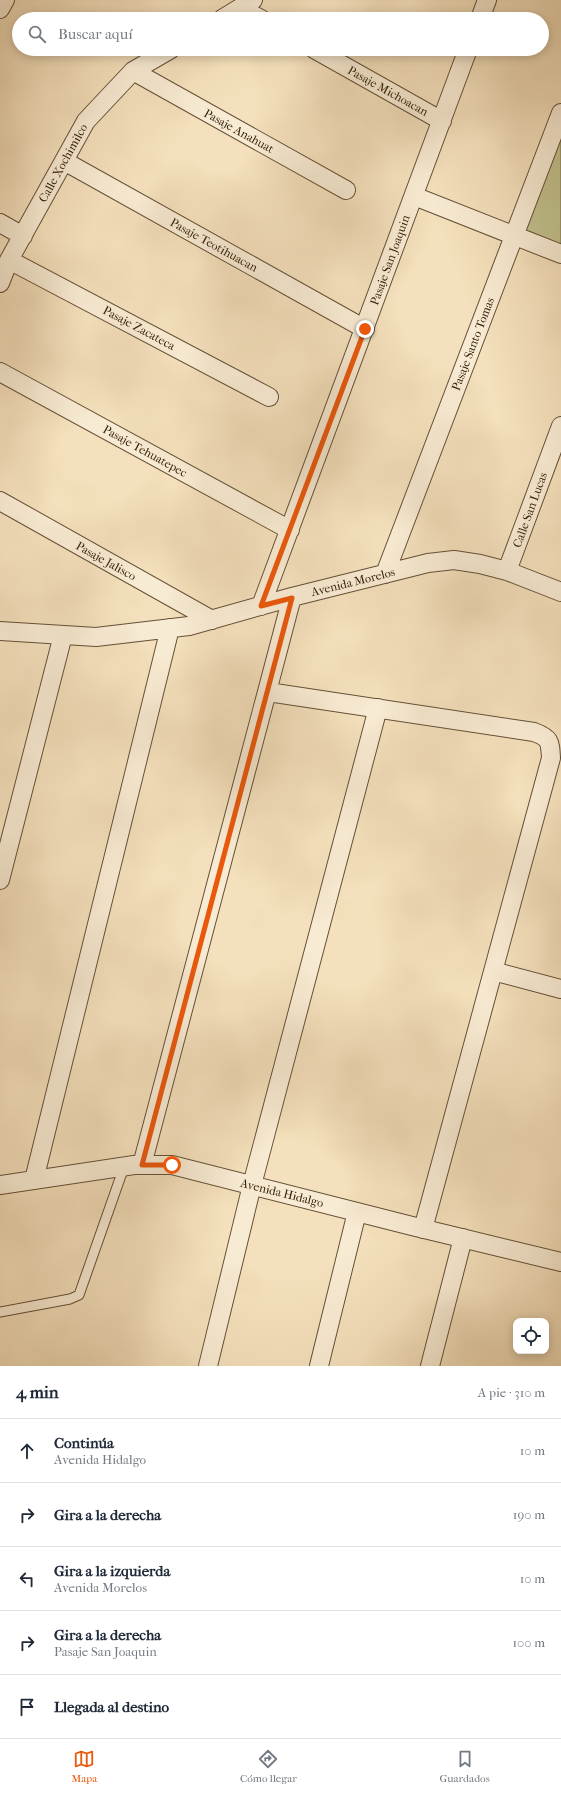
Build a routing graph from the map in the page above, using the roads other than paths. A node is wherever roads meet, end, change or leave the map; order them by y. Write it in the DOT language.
graph roads {
  1 [pos="5,0"];
  2 [pos="487,0"];
  3 [pos="247,4"];
  4 [pos="0,9"];
  5 [pos="234,12"];
  6 [pos="254,12"];
  7 [pos="483,12"];
  8 [pos="159,56"];
  9 [pos="326,56"];
  10 [pos="465,56"];
  11 [pos="133,71"];
  12 [pos="561,113"];
  13 [pos="442,121"];
  14 [pos="64,161"];
  15 [pos="346,190"];
  16 [pos="414,196"];
  17 [pos="0,223"];
  18 [pos="514,235"];
  19 [pos="23,236"];
  20 [pos="561,254"];
  21 [pos="9,260"];
  22 [pos="0,282"];
  23 [pos="365,329"];
  24 [pos="0,372"];
  25 [pos="269,397"];
  26 [pos="561,426"];
  27 [pos="0,501"];
  28 [pos="290,530"];
  29 [pos="507,571"];
  30 [pos="384,574"];
  31 [pos="561,592"];
  32 [pos="292,598"];
  33 [pos="261,606"];
  34 [pos="212,620"];
  35 [pos="170,628"];
  36 [pos="0,631"];
  37 [pos="63,635"];
  38 [pos="268,692"];
  39 [pos="378,708"];
  40 [pos="0,880"];
  41 [pos="493,971"];
  42 [pos="561,989"];
  43 [pos="133,1166"];
  44 [pos="34,1180"];
  45 [pos="0,1185"];
  46 [pos="252,1186"];
  47 [pos="357,1212"];
  48 [pos="424,1229"];
  49 [pos="463,1238"];
  50 [pos="561,1262"];
  51 [pos="0,1312"];
  52 [pos="208,1366"];
  53 [pos="319,1366"];
  54 [pos="430,1366"];
  1 -- 4 [label="street"];
  2 -- 7 [label="street"];
  3 -- 5 [label="street"];
  3 -- 6 [label="street"];
  8 -- 11 [label="street, Calle Xochimilco"];
  9 -- 13 [label="street, Pasaje Michoacan"];
  10 -- 13 [label="street, Pasaje San Joaquin"];
  11 -- 14 [label="street, Calle Xochimilco"];
  11 -- 15 [label="street, Pasaje Anahuat"];
  12 -- 18 [label="street, Pasaje Santo Tomas"];
  13 -- 16 [label="street, Pasaje San Joaquin"];
  14 -- 19 [label="street, Calle Xochimilco"];
  14 -- 23 [label="street, Pasaje Teotihuacan"];
  16 -- 18 [label="street"];
  16 -- 23 [label="street, Pasaje San Joaquin"];
  17 -- 19 [label="street"];
  18 -- 20 [label="street"];
  18 -- 30 [label="street, Pasaje Santo Tomas"];
  19 -- 21 [label="street, Calle Xochimilco"];
  21 -- 22 [label="street, Calle Xochimilco"];
  21 -- 25 [label="street, Pasaje Zacateca"];
  23 -- 28 [label="street, Pasaje San Joaquin"];
  24 -- 28 [label="street, Pasaje Tehuatepec"];
  26 -- 29 [label="street, Calle San Lucas"];
  27 -- 34 [label="street, Pasaje Jalisco"];
  28 -- 33 [label="street, Pasaje San Joaquin"];
  29 -- 30 [label="street, Avenida Morelos"];
  29 -- 31 [label="street, Avenida Morelos"];
  30 -- 32 [label="street, Avenida Morelos"];
  32 -- 33 [label="street, Avenida Morelos"];
  32 -- 38 [label="street"];
  33 -- 34 [label="street, Avenida Morelos"];
  34 -- 35 [label="street, Avenida Morelos"];
  35 -- 37 [label="street, Avenida Morelos"];
  35 -- 44 [label="street"];
  36 -- 37 [label="street, Avenida Morelos"];
  37 -- 40 [label="street"];
  38 -- 39 [label="street"];
  38 -- 43 [label="street"];
  39 -- 41 [label="street"];
  39 -- 46 [label="street"];
  41 -- 42 [label="street"];
  41 -- 48 [label="street"];
  43 -- 44 [label="street, Avenida Hidalgo"];
  43 -- 46 [label="street, Avenida Hidalgo"];
  43 -- 51 [label="lane"];
  44 -- 45 [label="street, Avenida Hidalgo"];
  46 -- 47 [label="street, Avenida Hidalgo"];
  46 -- 52 [label="street"];
  47 -- 48 [label="street, Avenida Hidalgo"];
  47 -- 53 [label="street"];
  48 -- 49 [label="street, Avenida Hidalgo"];
  49 -- 50 [label="street, Avenida Hidalgo"];
  49 -- 54 [label="street"];
}
